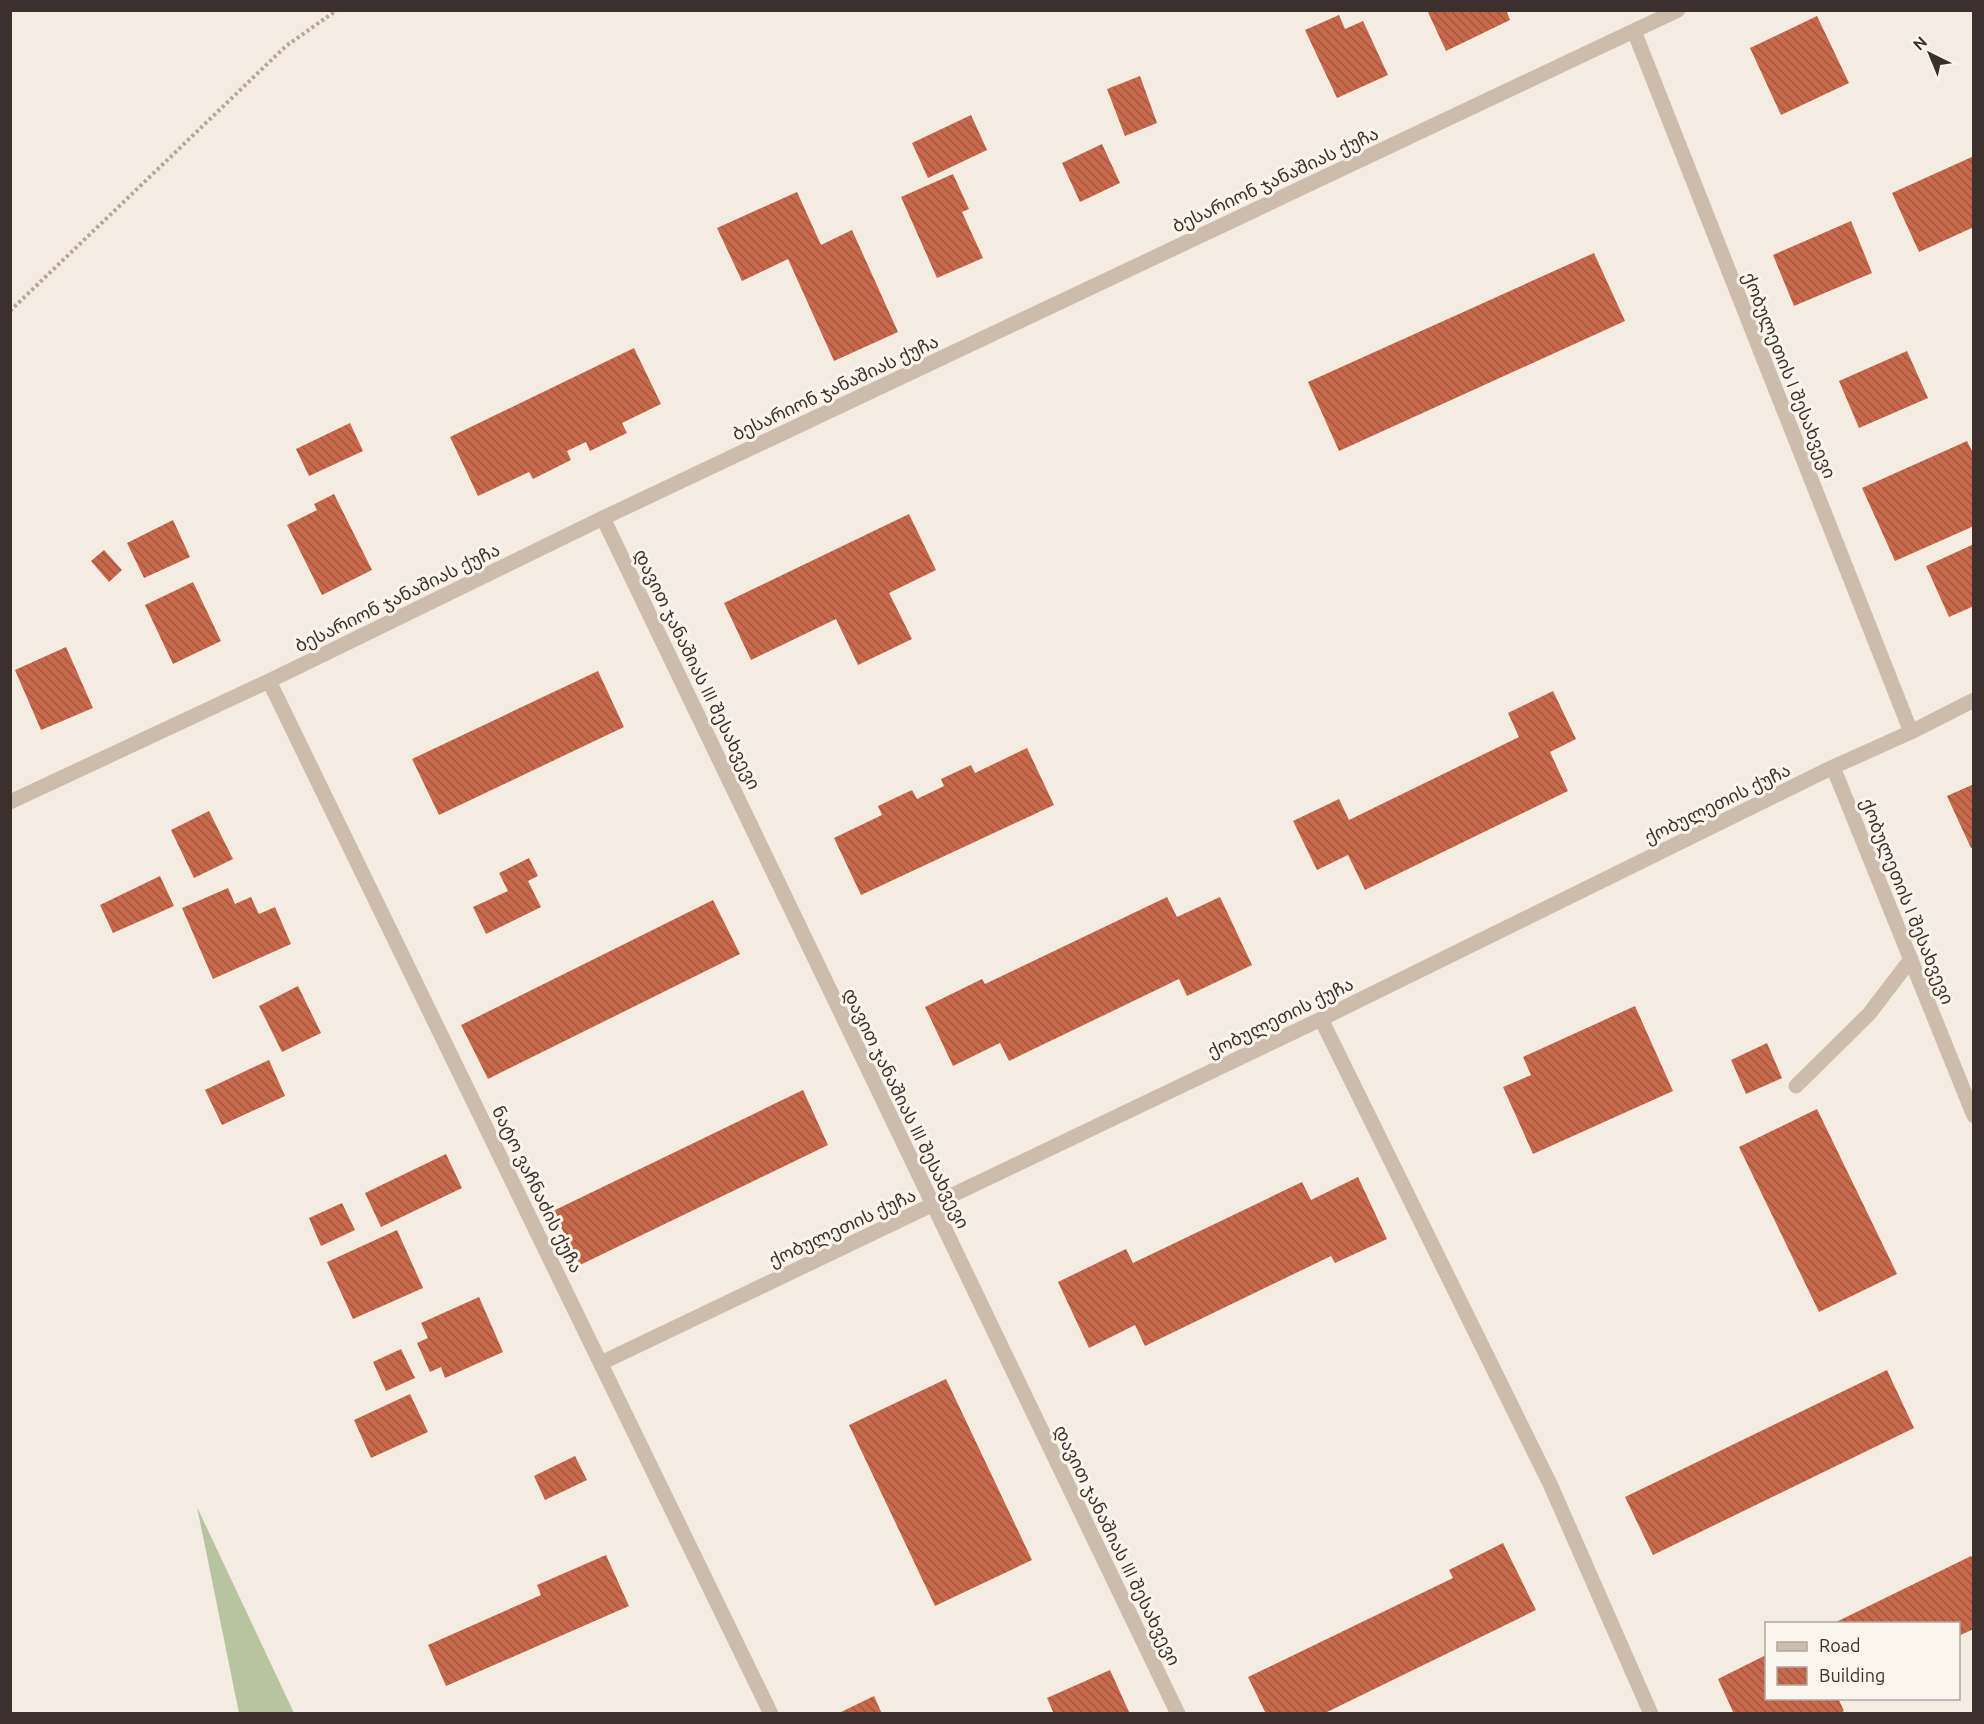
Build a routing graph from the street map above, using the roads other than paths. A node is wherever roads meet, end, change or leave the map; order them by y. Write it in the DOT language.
graph roads {
  1 [pos="1678,10"];
  2 [pos="1634,32"];
  3 [pos="603,518"];
  4 [pos="269,681"];
  5 [pos="1974,700"];
  6 [pos="1911,732"];
  7 [pos="1833,767"];
  8 [pos="10,802"];
  9 [pos="1911,959"];
  10 [pos="1321,1019"];
  11 [pos="1796,1086"];
  12 [pos="1974,1116"];
  13 [pos="933,1206"];
  14 [pos="601,1363"];
  15 [pos="771,1713"];
  16 [pos="1178,1713"];
  17 [pos="1651,1713"];
  1 -- 2 [label="street, ბესარიონ ჯანაშიას ქუჩა"];
  2 -- 3 [label="street, ბესარიონ ჯანაშიას ქუჩა"];
  2 -- 6 [label="street, ქობულეთის I შესახვევი"];
  3 -- 4 [label="street, ბესარიონ ჯანაშიას ქუჩა"];
  3 -- 13 [label="street, დავით ჯანაშიას III შესახვევი"];
  4 -- 8 [label="street, ბესარიონ ჯანაშიას ქუჩა"];
  4 -- 14 [label="street, ნატო ვაჩნაძის ქუჩა"];
  5 -- 6 [label="street, ქობულეთის ქუჩა"];
  6 -- 7 [label="street, ქობულეთის ქუჩა"];
  7 -- 9 [label="street, ქობულეთის I შესახვევი"];
  7 -- 10 [label="street, ქობულეთის ქუჩა"];
  9 -- 11 [label="street"];
  9 -- 12 [label="street, ქობულეთის I შესახვევი"];
  10 -- 13 [label="street, ქობულეთის ქუჩა"];
  10 -- 17 [label="street"];
  13 -- 14 [label="street, ქობულეთის ქუჩა"];
  13 -- 16 [label="street, დავით ჯანაშიას III შესახვევი"];
  14 -- 15 [label="street, ნატო ვაჩნაძის ქუჩა"];
}
